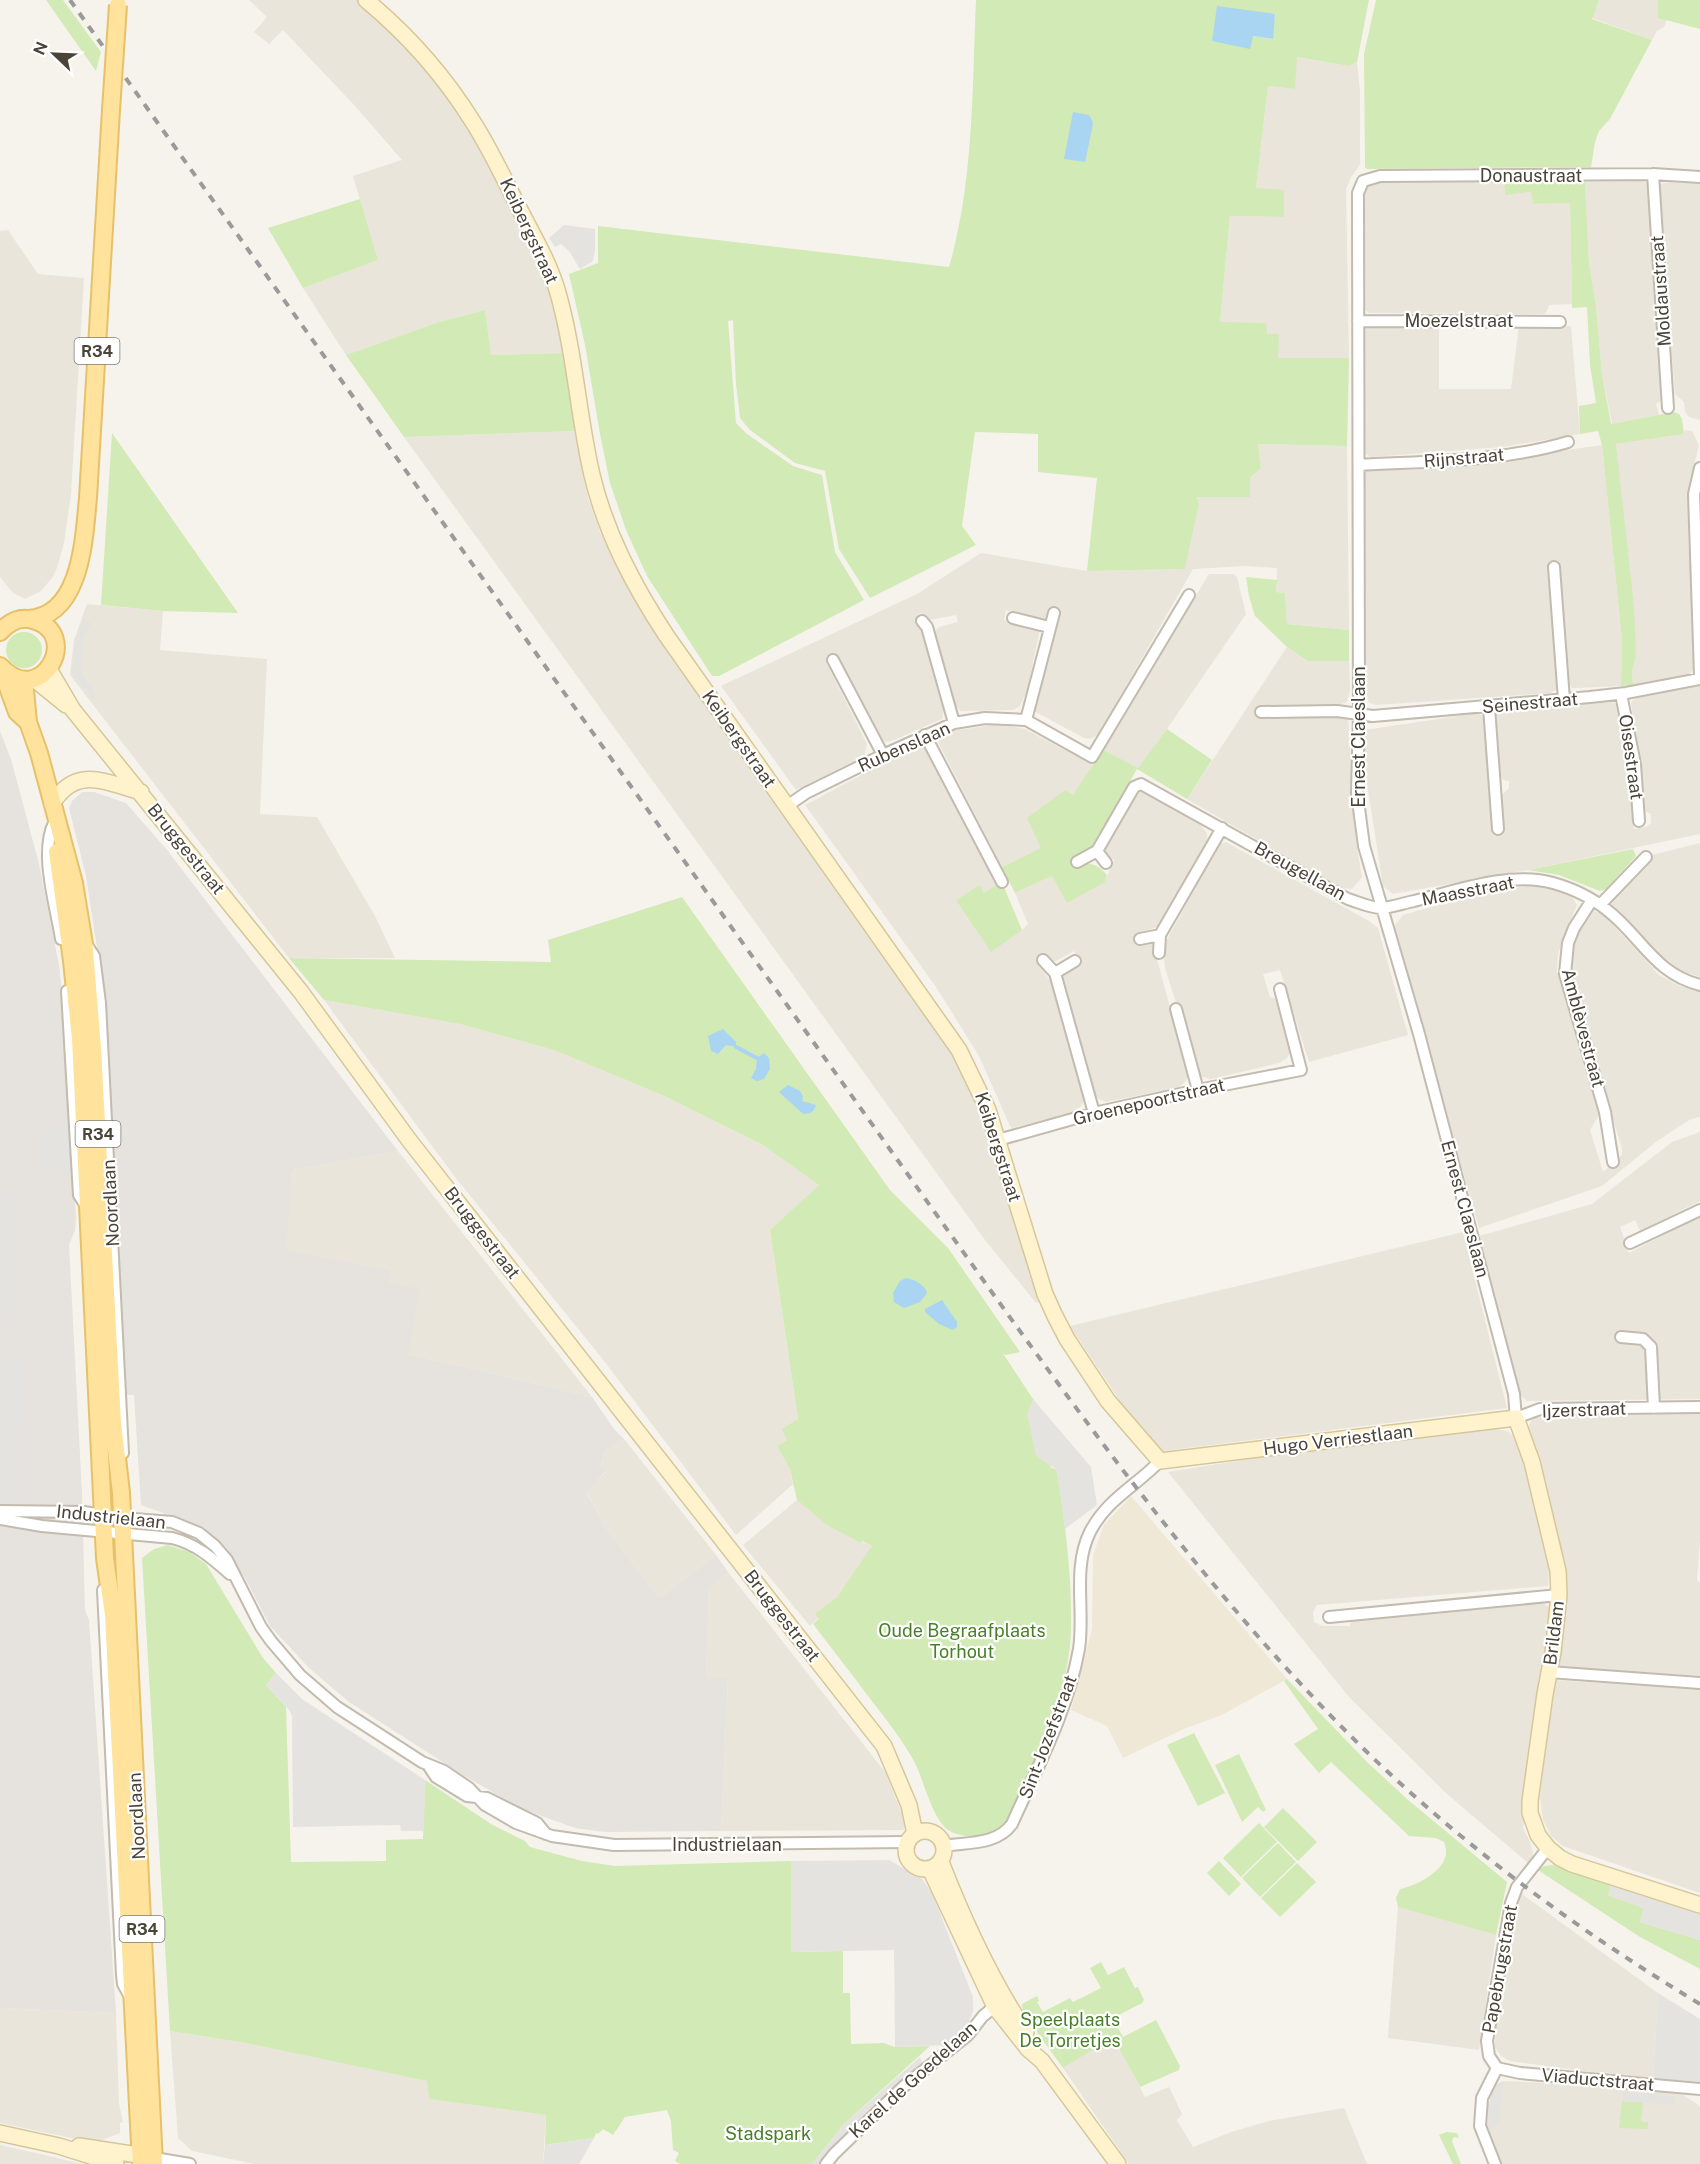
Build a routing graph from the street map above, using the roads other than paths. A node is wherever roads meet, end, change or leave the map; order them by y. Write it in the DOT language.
graph roads {
  1 [pos="366,0"];
  2 [pos="118,3"];
  3 [pos="1653,174"];
  4 [pos="1700,177"];
  5 [pos="1363,181"];
  6 [pos="1358,321"];
  7 [pos="1560,322"];
  8 [pos="1668,408"];
  9 [pos="1568,442"];
  10 [pos="1359,465"];
  11 [pos="1700,468"];
  12 [pos="1554,567"];
  13 [pos="70,590"];
  14 [pos="1189,595"];
  15 [pos="0,611"];
  16 [pos="1054,613"];
  17 [pos="1014,618"];
  18 [pos="21,619"];
  19 [pos="922,621"];
  20 [pos="1049,627"];
  21 [pos="0,632"];
  22 [pos="54,639"];
  23 [pos="833,660"];
  24 [pos="0,667"];
  25 [pos="49,669"];
  26 [pos="1700,677"];
  27 [pos="29,680"];
  28 [pos="1621,694"];
  29 [pos="1564,700"];
  30 [pos="1489,707"];
  31 [pos="74,710"];
  32 [pos="1261,712"];
  33 [pos="1359,714"];
  34 [pos="1026,720"];
  35 [pos="28,722"];
  36 [pos="954,723"];
  37 [pos="925,735"];
  38 [pos="883,755"];
  39 [pos="141,792"];
  40 [pos="52,804"];
  41 [pos="787,806"];
  42 [pos="1639,821"];
  43 [pos="1222,828"];
  44 [pos="1498,829"];
  45 [pos="1097,851"];
  46 [pos="1646,857"];
  47 [pos="1077,862"];
  48 [pos="1106,863"];
  49 [pos="1002,882"];
  50 [pos="1596,902"];
  51 [pos="1381,909"];
  52 [pos="1160,935"];
  53 [pos="1140,939"];
  54 [pos="1159,953"];
  55 [pos="1043,960"];
  56 [pos="1076,961"];
  57 [pos="1056,973"];
  58 [pos="1700,985"];
  59 [pos="1280,989"];
  60 [pos="1176,1010"];
  61 [pos="1198,1090"];
  62 [pos="1094,1113"];
  63 [pos="998,1140"];
  64 [pos="1614,1162"];
  65 [pos="1700,1210"];
  66 [pos="1630,1243"];
  67 [pos="1621,1337"];
  68 [pos="1700,1407"];
  69 [pos="1654,1408"];
  70 [pos="1516,1418"];
  71 [pos="1160,1461"];
  72 [pos="0,1511"];
  73 [pos="0,1519"];
  74 [pos="105,1523"];
  75 [pos="122,1526"];
  76 [pos="233,1576"];
  77 [pos="1559,1595"];
  78 [pos="1329,1617"];
  79 [pos="1549,1672"];
  80 [pos="1700,1683"];
  81 [pos="917,1836"];
  82 [pos="944,1846"];
  83 [pos="1548,1848"];
  84 [pos="935,1865"];
  85 [pos="1700,1905"];
  86 [pos="999,2003"];
  87 [pos="1497,2068"];
  88 [pos="1700,2089"];
  89 [pos="0,2133"];
  90 [pos="58,2146"];
  91 [pos="147,2160"];
  92 [pos="116,2164"];
  93 [pos="190,2164"];
  94 [pos="826,2164"];
  95 [pos="1118,2164"];
  96 [pos="1495,2164"];
  1 -- 41 [label="street, Keibergstraat"];
  2 -- 13 [label="main road, R34, bridge"];
  3 -- 4 [label="street, Donaustraat"];
  3 -- 5 [label="street, Donaustraat"];
  3 -- 8 [label="street, Moldaustraat"];
  5 -- 6 [label="street, Ernest Claeslaan"];
  6 -- 7 [label="street, Moezelstraat"];
  6 -- 10 [label="street, Ernest Claeslaan"];
  9 -- 10 [label="street, Rijnstraat"];
  10 -- 33 [label="street, Ernest Claeslaan"];
  11 -- 26 [label="street"];
  12 -- 29 [label="street"];
  13 -- 18 [label="main road, R34"];
  13 -- 22 [label="main road, R34"];
  14 -- 34 [label="street, Rubenslaan"];
  15 -- 18 [label="main road"];
  16 -- 20 [label="street"];
  17 -- 20 [label="street"];
  18 -- 21 [label="main road"];
  18 -- 22 [label="main road"];
  19 -- 36 [label="street"];
  20 -- 34 [label="street"];
  22 -- 25 [label="main road"];
  23 -- 38 [label="street"];
  24 -- 27 [label="main road"];
  24 -- 35 [label="main road, Noordlaan / R34"];
  25 -- 27 [label="main road"];
  25 -- 31 [label="street, Bruggestraat"];
  26 -- 28 [label="street, Seinestraat"];
  27 -- 31 [label="street, Bruggestraat"];
  27 -- 35 [label="main road, Noordlaan / R34"];
  28 -- 29 [label="street, Seinestraat"];
  28 -- 42 [label="street, Oisestraat"];
  29 -- 30 [label="street, Seinestraat"];
  30 -- 33 [label="street, Seinestraat"];
  30 -- 44 [label="street"];
  31 -- 39 [label="street, Bruggestraat"];
  32 -- 33 [label="street, Seinestraat"];
  33 -- 51 [label="street, Ernest Claeslaan"];
  34 -- 36 [label="street, Rubenslaan"];
  35 -- 40 [label="main road, Noordlaan / R34"];
  36 -- 37 [label="street, Rubenslaan"];
  37 -- 38 [label="street, Rubenslaan"];
  37 -- 49 [label="street"];
  38 -- 41 [label="street, Rubenslaan"];
  39 -- 40 [label="street"];
  39 -- 81 [label="street, Bruggestraat"];
  40 -- 74 [label="main road, Noordlaan / R34"];
  40 -- 75 [label="main road, Noordlaan / R34"];
  41 -- 63 [label="street, Keibergstraat"];
  43 -- 45 [label="street, Breugellaan"];
  43 -- 51 [label="street, Breugellaan"];
  43 -- 52 [label="street"];
  45 -- 47 [label="street"];
  45 -- 48 [label="street"];
  46 -- 50 [label="street, Amblèvestraat"];
  50 -- 51 [label="street, Maasstraat"];
  50 -- 58 [label="street, Maasstraat"];
  50 -- 64 [label="street, Amblèvestraat"];
  51 -- 70 [label="street, Ernest Claeslaan"];
  52 -- 53 [label="street"];
  52 -- 54 [label="street"];
  55 -- 57 [label="street"];
  56 -- 57 [label="street"];
  57 -- 62 [label="street"];
  59 -- 61 [label="street, Groenepoortstraat"];
  60 -- 61 [label="street"];
  61 -- 62 [label="street, Groenepoortstraat"];
  62 -- 63 [label="street, Groenepoortstraat"];
  63 -- 71 [label="street, Keibergstraat"];
  65 -- 66 [label="street"];
  67 -- 69 [label="street"];
  68 -- 69 [label="street, Ijzerstraat"];
  69 -- 70 [label="street, Ijzerstraat"];
  70 -- 71 [label="street, Hugo Verriestlaan"];
  70 -- 77 [label="street, Brildam"];
  71 -- 82 [label="street, Sint-Jozefstraat"];
  72 -- 74 [label="street, Industrielaan"];
  73 -- 74 [label="street, Industrielaan"];
  74 -- 75 [label="street, Industrielaan"];
  74 -- 75 [label="street, Industrielaan"];
  74 -- 91 [label="main road, Noordlaan / R34"];
  75 -- 76 [label="street, Industrielaan"];
  75 -- 76 [label="street, Industrielaan"];
  75 -- 91 [label="main road, Noordlaan / R34"];
  76 -- 81 [label="street, Industrielaan"];
  77 -- 78 [label="street"];
  77 -- 79 [label="street, Brildam"];
  79 -- 80 [label="street"];
  79 -- 83 [label="street, Brildam"];
  81 -- 82 [label="street"];
  81 -- 84 [label="street"];
  82 -- 84 [label="street"];
  83 -- 85 [label="street"];
  83 -- 87 [label="street, Papebrugstraat"];
  84 -- 86 [label="street"];
  86 -- 94 [label="street, Karel de Goedelaan"];
  86 -- 95 [label="street"];
  87 -- 88 [label="street, Viaductstraat"];
  87 -- 96 [label="street"];
  89 -- 90 [label="street"];
  90 -- 91 [label="street"];
  90 -- 92 [label="street"];
  91 -- 93 [label="street"];
}
